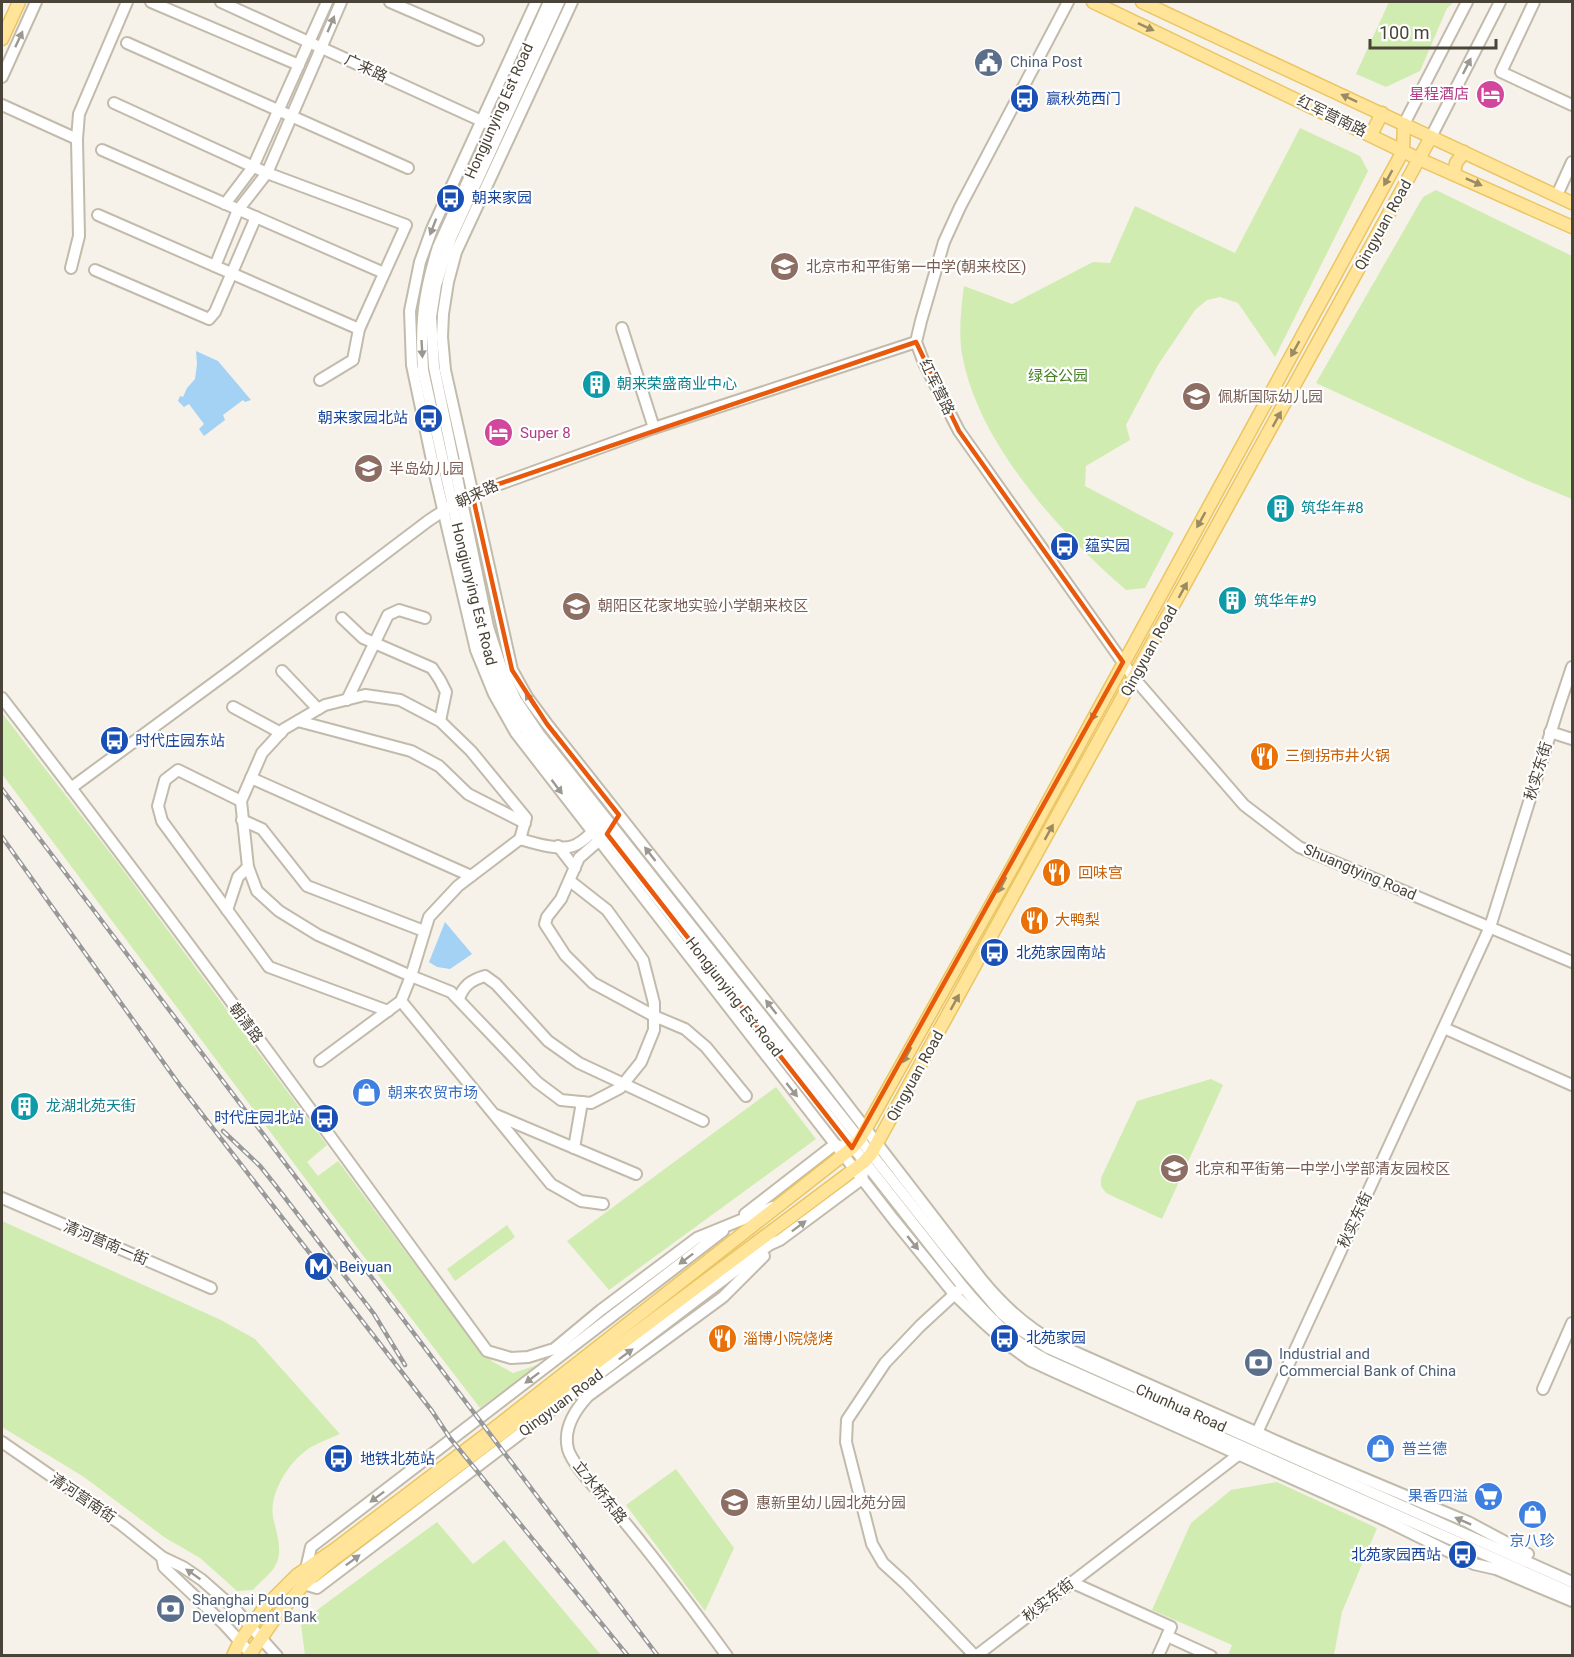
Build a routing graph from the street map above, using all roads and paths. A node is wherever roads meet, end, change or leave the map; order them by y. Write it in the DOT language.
graph roads {
  1 [pos="19,2"];
  2 [pos="36,2"];
  3 [pos="127,2"];
  4 [pos="152,2"];
  5 [pos="221,2"];
  6 [pos="327,2"];
  7 [pos="341,2"];
  8 [pos="390,2"];
  9 [pos="536,2"];
  10 [pos="549,2"];
  11 [pos="559,2"];
  12 [pos="572,2"];
  13 [pos="1068,2"];
  14 [pos="1093,2"];
  15 [pos="1142,2"];
  16 [pos="1467,2"];
  17 [pos="1500,2"];
  18 [pos="1534,2"];
  19 [pos="1105,4"];
  20 [pos="2,39"];
  21 [pos="478,40"];
  22 [pos="309,42"];
  23 [pos="127,43"];
  24 [pos="321,47"];
  25 [pos="299,65"];
  26 [pos="2,77"];
  27 [pos="114,103"];
  28 [pos="2,105"];
  29 [pos="1572,105"];
  30 [pos="279,109"];
  31 [pos="1382,113"];
  32 [pos="291,114"];
  33 [pos="481,121"];
  34 [pos="1404,124"];
  35 [pos="502,130"];
  36 [pos="1371,135"];
  37 [pos="1431,137"];
  38 [pos="77,139"];
  39 [pos="102,150"];
  40 [pos="1403,151"];
  41 [pos="1464,152"];
  42 [pos="1419,159"];
  43 [pos="1572,162"];
  44 [pos="253,166"];
  45 [pos="408,168"];
  46 [pos="267,173"];
  47 [pos="1454,174"];
  48 [pos="1557,195"];
  49 [pos="1572,203"];
  50 [pos="225,204"];
  51 [pos="238,210"];
  52 [pos="98,215"];
  53 [pos="256,217"];
  54 [pos="1572,227"];
  55 [pos="215,266"];
  56 [pos="71,268"];
  57 [pos="95,270"];
  58 [pos="232,273"];
  59 [pos="384,273"];
  60 [pos="622,327"];
  61 [pos="359,329"];
  62 [pos="916,342"];
  63 [pos="320,380"];
  64 [pos="654,428"];
  65 [pos="472,494"];
  66 [pos="452,505"];
  67 [pos="342,618"];
  68 [pos="424,618"];
  69 [pos="375,643"];
  70 [pos="1123,662"];
  71 [pos="1572,668"];
  72 [pos="282,671"];
  73 [pos="1134,678"];
  74 [pos="2,698"];
  75 [pos="347,700"];
  76 [pos="233,707"];
  77 [pos="318,709"];
  78 [pos="298,721"];
  79 [pos="440,721"];
  80 [pos="1550,732"];
  81 [pos="280,733"];
  82 [pos="1572,739"];
  83 [pos="250,778"];
  84 [pos="71,788"];
  85 [pos="241,801"];
  86 [pos="619,815"];
  87 [pos="242,820"];
  88 [pos="525,823"];
  89 [pos="603,830"];
  90 [pos="520,839"];
  91 [pos="558,846"];
  92 [pos="248,867"];
  93 [pos="575,868"];
  94 [pos="471,876"];
  95 [pos="570,881"];
  96 [pos="227,910"];
  97 [pos="1490,927"];
  98 [pos="424,932"];
  99 [pos="1572,962"];
  100 [pos="411,976"];
  101 [pos="459,999"];
  102 [pos="401,1001"];
  103 [pos="388,1011"];
  104 [pos="654,1016"];
  105 [pos="1444,1028"];
  106 [pos="320,1061"];
  107 [pos="624,1083"];
  108 [pos="1572,1085"];
  109 [pos="746,1096"];
  110 [pos="582,1102"];
  111 [pos="494,1114"];
  112 [pos="703,1121"];
  113 [pos="855,1143"];
  114 [pos="835,1145"];
  115 [pos="574,1148"];
  116 [pos="867,1157"];
  117 [pos="636,1174"];
  118 [pos="862,1179"];
  119 [pos="2,1198"];
  120 [pos="786,1202"];
  121 [pos="603,1204"];
  122 [pos="785,1221"];
  123 [pos="736,1222"];
  124 [pos="769,1245"];
  125 [pos="211,1288"];
  126 [pos="959,1291"];
  127 [pos="1572,1323"];
  128 [pos="1544,1389"];
  129 [pos="1253,1441"];
  130 [pos="2,1442"];
  131 [pos="1237,1454"];
  132 [pos="162,1557"];
  133 [pos="306,1569"];
  134 [pos="1572,1574"];
  135 [pos="1071,1582"];
  136 [pos="1572,1582"];
  137 [pos="304,1584"];
  138 [pos="1572,1593"];
  139 [pos="1572,1601"];
  140 [pos="251,1627"];
  141 [pos="1167,1636"];
  142 [pos="261,1638"];
  143 [pos="240,1641"];
  144 [pos="251,1655"];
  145 [pos="233,1656"];
  146 [pos="277,1656"];
  147 [pos="728,1656"];
  148 [pos="975,1656"];
  149 [pos="1158,1656"];
  150 [pos="1211,1656"];
  1 -- 20 [label="main road"];
  26 -- 2 [label="street, one-way"];
  3 -- 38 [label="street"];
  4 -- 25 [label="street"];
  5 -- 22 [label="street, 广来路"];
  6 -- 22 [label="street"];
  24 -- 7 [label="street, one-way"];
  8 -- 21 [label="street"];
  9 -- 33 [label="street"];
  10 -- 35 [label="street, Hongjunying Est Road"];
  11 -- 35 [label="street, Hongjunying Est Road"];
  12 -- 35 [label="street"];
  13 -- 62 [label="street, 红军营路"];
  14 -- 19 [label="main road, 红军营南路"];
  31 -- 15 [label="main road, 红军营南路, one-way"];
  16 -- 34 [label="street"];
  37 -- 17 [label="street, one-way"];
  18 -- 29 [label="street"];
  19 -- 36 [label="main road, 红军营南路, one-way"];
  22 -- 24 [label="street, 广来路"];
  22 -- 25 [label="street"];
  23 -- 30 [label="street"];
  24 -- 32 [label="street"];
  24 -- 33 [label="street, 广来路"];
  25 -- 30 [label="street"];
  27 -- 44 [label="street"];
  28 -- 38 [label="street"];
  30 -- 32 [label="street"];
  30 -- 44 [label="street"];
  31 -- 34 [label="main road, 红军营南路"];
  31 -- 36 [label="main road"];
  32 -- 45 [label="street"];
  32 -- 46 [label="street"];
  33 -- 35 [label="street, 广来路"];
  33 -- 66 [label="street, one-way"];
  34 -- 37 [label="main road, 红军营南路"];
  34 -- 40 [label="main road, Qingyuan Road"];
  35 -- 65 [label="street"];
  35 -- 66 [label="street, Hongjunying Est Road"];
  36 -- 40 [label="main road, 红军营南路"];
  37 -- 41 [label="main road, 红军营南路"];
  37 -- 42 [label="main road, Qingyuan Road"];
  38 -- 56 [label="street"];
  39 -- 50 [label="street"];
  40 -- 42 [label="main road, 红军营南路"];
  40 -- 70 [label="main road, Qingyuan Road, one-way"];
  41 -- 47 [label="main road"];
  41 -- 48 [label="main road, 红军营南路"];
  42 -- 47 [label="main road, 红军营南路"];
  73 -- 42 [label="main road, Qingyuan Road, one-way"];
  43 -- 48 [label="street"];
  44 -- 46 [label="street"];
  44 -- 50 [label="street"];
  46 -- 51 [label="street"];
  46 -- 59 [label="street"];
  47 -- 54 [label="main road, 红军营南路, one-way"];
  48 -- 49 [label="main road, 红军营南路"];
  50 -- 51 [label="street"];
  51 -- 53 [label="street"];
  51 -- 55 [label="street"];
  52 -- 55 [label="street"];
  53 -- 58 [label="street"];
  53 -- 59 [label="street"];
  55 -- 58 [label="street"];
  57 -- 58 [label="street"];
  58 -- 61 [label="street"];
  59 -- 61 [label="street"];
  60 -- 64 [label="street"];
  61 -- 63 [label="street"];
  62 -- 64 [label="street, 朝来路"];
  62 -- 70 [label="street, 红军营路"];
  64 -- 65 [label="street, 朝来路"];
  65 -- 66 [label="street, 朝来路"];
  86 -- 65 [label="street, one-way"];
  66 -- 84 [label="street, 朝来路"];
  66 -- 89 [label="street, Hongjunying Est Road"];
  66 -- 89 [label="street, one-way"];
  67 -- 69 [label="street"];
  68 -- 69 [label="street"];
  69 -- 75 [label="street"];
  69 -- 79 [label="street"];
  70 -- 73 [label="street, 红军营路"];
  70 -- 113 [label="main road, Qingyuan Road, one-way"];
  71 -- 80 [label="street, 秋实东街"];
  72 -- 77 [label="street"];
  73 -- 97 [label="street, Shuangtying Road"];
  116 -- 73 [label="main road, Qingyuan Road, one-way"];
  74 -- 84 [label="street, 朝清路"];
  75 -- 77 [label="street"];
  75 -- 79 [label="street"];
  76 -- 81 [label="street"];
  77 -- 78 [label="street"];
  78 -- 81 [label="street"];
  78 -- 88 [label="street"];
  79 -- 88 [label="street"];
  80 -- 82 [label="street"];
  80 -- 97 [label="street, 秋实东街"];
  81 -- 83 [label="street"];
  83 -- 85 [label="street"];
  83 -- 94 [label="street"];
  84 -- 123 [label="street, 朝清路"];
  85 -- 87 [label="street"];
  85 -- 96 [label="street"];
  86 -- 89 [label="street"];
  113 -- 86 [label="street, one-way"];
  87 -- 92 [label="street"];
  87 -- 98 [label="street"];
  88 -- 90 [label="street"];
  89 -- 91 [label="street"];
  89 -- 93 [label="street"];
  89 -- 113 [label="street, Hongjunying Est Road"];
  89 -- 114 [label="street, one-way"];
  90 -- 91 [label="street"];
  90 -- 94 [label="street"];
  91 -- 93 [label="street"];
  92 -- 96 [label="street"];
  92 -- 100 [label="street"];
  93 -- 95 [label="street"];
  94 -- 98 [label="street"];
  95 -- 104 [label="street"];
  95 -- 104 [label="street"];
  96 -- 103 [label="street"];
  97 -- 99 [label="street, Shuangtying Road"];
  97 -- 105 [label="street, 秋实东街"];
  98 -- 100 [label="street"];
  100 -- 101 [label="street"];
  100 -- 102 [label="street"];
  101 -- 107 [label="street"];
  101 -- 110 [label="street"];
  102 -- 103 [label="street"];
  102 -- 111 [label="street"];
  103 -- 106 [label="street"];
  104 -- 107 [label="street"];
  104 -- 109 [label="street"];
  105 -- 108 [label="street"];
  105 -- 129 [label="street, 秋实东街"];
  107 -- 110 [label="street"];
  107 -- 112 [label="street"];
  110 -- 115 [label="street"];
  111 -- 115 [label="street"];
  111 -- 121 [label="street"];
  113 -- 114 [label="street"];
  113 -- 116 [label="street"];
  113 -- 116 [label="street, Chunhua Road"];
  113 -- 120 [label="main road, Qingyuan Road"];
  114 -- 123 [label="street, Qingyuan Road"];
  115 -- 117 [label="street"];
  116 -- 118 [label="street"];
  116 -- 122 [label="main road, Qingyuan Road"];
  116 -- 126 [label="street, Chunhua Road"];
  116 -- 129 [label="street, Chunhua Road"];
  124 -- 118 [label="street, Qingyuan Road, one-way"];
  118 -- 126 [label="street, one-way"];
  119 -- 125 [label="street, 清河营南一街"];
  120 -- 123 [label="street"];
  120 -- 133 [label="main road, Qingyuan Road"];
  122 -- 124 [label="street, 立水桥东路"];
  122 -- 137 [label="main road, Qingyuan Road"];
  123 -- 133 [label="street, Qingyuan Road, one-way"];
  137 -- 124 [label="street, Qingyuan Road, one-way"];
  124 -- 147 [label="street, 立水桥东路"];
  126 -- 129 [label="street, Chunhua Road"];
  126 -- 131 [label="street"];
  126 -- 148 [label="street"];
  127 -- 128 [label="street"];
  129 -- 131 [label="street, 秋实东街"];
  134 -- 129 [label="street, one-way"];
  129 -- 136 [label="street, Chunhua Road"];
  129 -- 138 [label="street, Chunhua Road"];
  130 -- 132 [label="street, 清河营南街"];
  131 -- 135 [label="street, 秋实东街"];
  131 -- 139 [label="street"];
  140 -- 132 [label="street, 清河营南街, one-way"];
  132 -- 143 [label="street, 清河营南街"];
  133 -- 140 [label="main road, Qingyuan Road"];
  135 -- 141 [label="street"];
  135 -- 148 [label="street, 秋实东街"];
  137 -- 142 [label="main road, Qingyuan Road"];
  140 -- 142 [label="street, 清河营南街"];
  140 -- 143 [label="main road, Qingyuan Road"];
  141 -- 149 [label="street"];
  141 -- 150 [label="street"];
  142 -- 144 [label="main road, Qingyuan Road"];
  142 -- 146 [label="street, 清河营南街"];
  143 -- 144 [label="street, 清河营南街"];
  143 -- 145 [label="main road, Qingyuan Road"];
}
